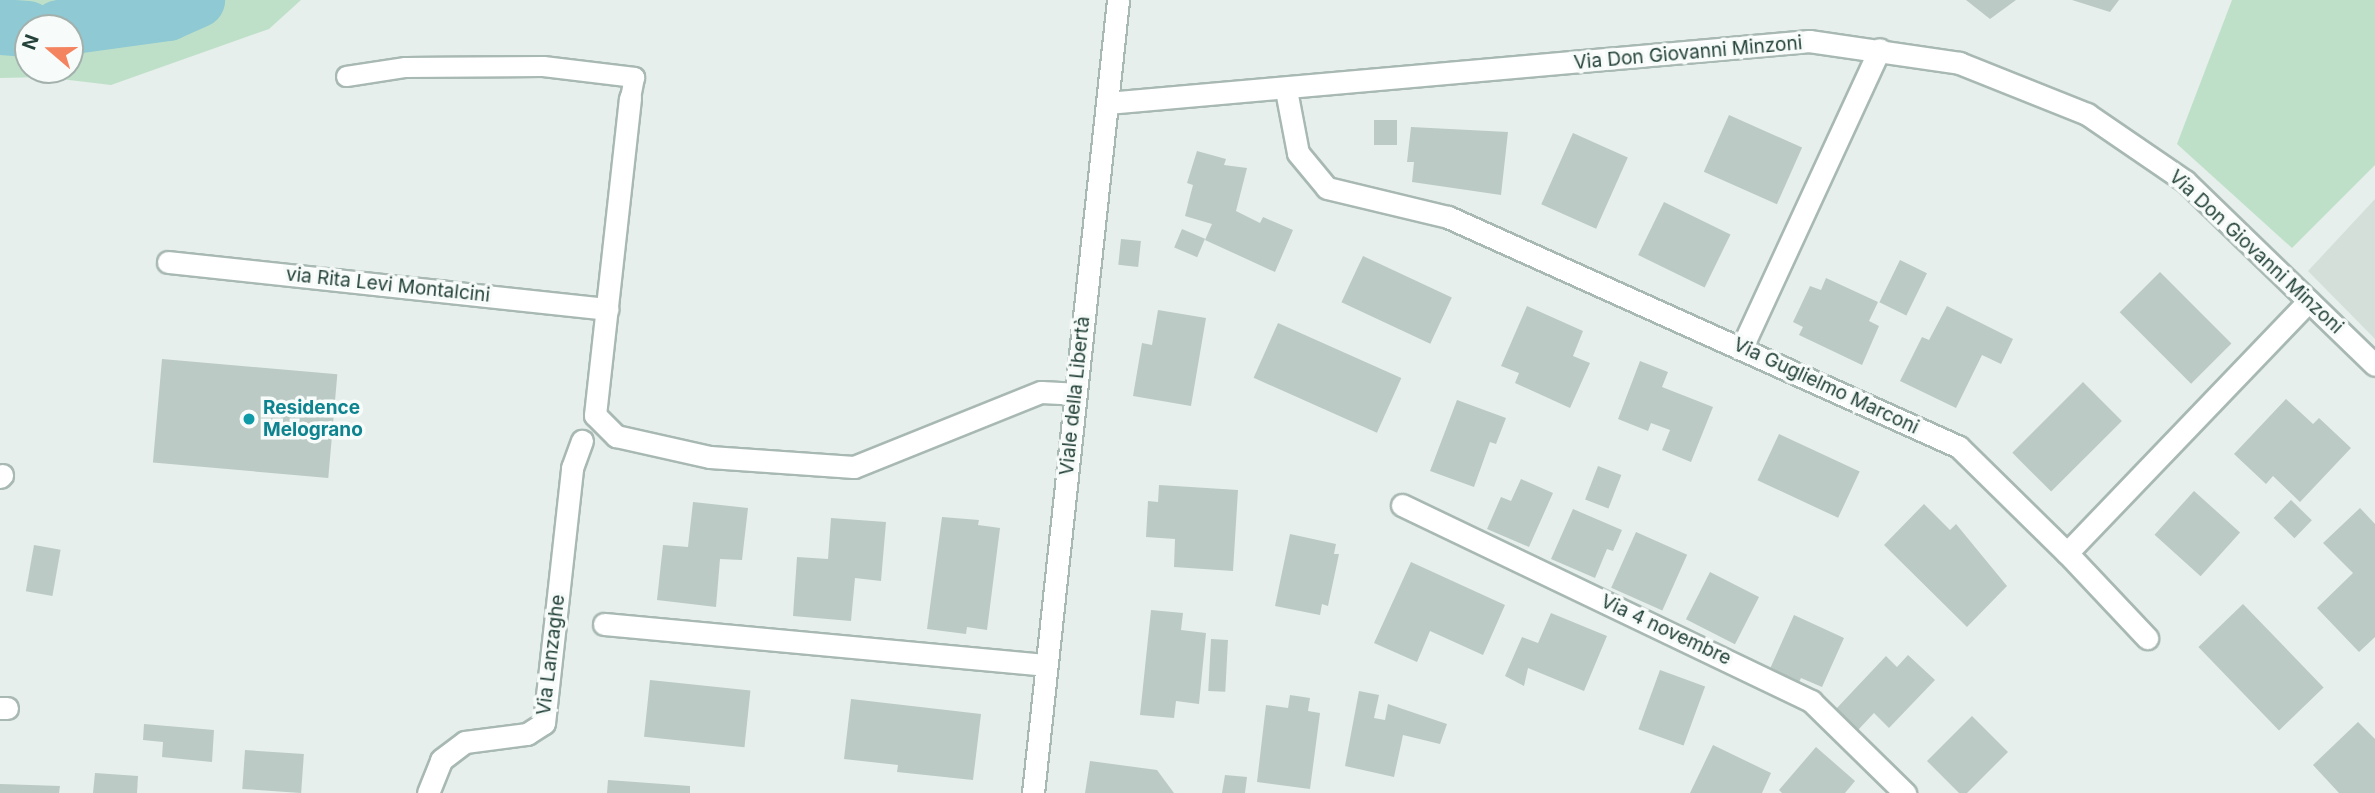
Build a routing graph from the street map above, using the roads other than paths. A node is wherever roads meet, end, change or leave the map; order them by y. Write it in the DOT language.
graph roads {
  1 [pos="1118,0"];
  2 [pos="1880,49"];
  3 [pos="346,76"];
  4 [pos="1286,90"];
  5 [pos="630,99"];
  6 [pos="1107,103"];
  7 [pos="168,262"];
  8 [pos="2309,301"];
  9 [pos="607,309"];
  10 [pos="1742,347"];
  11 [pos="2375,365"];
  12 [pos="1075,394"];
  13 [pos="582,440"];
  14 [pos="1402,505"];
  15 [pos="2067,553"];
  16 [pos="604,624"];
  17 [pos="2147,638"];
  18 [pos="1045,665"];
  19 [pos="428,793"];
  20 [pos="1033,793"];
  21 [pos="1905,793"];
  1 -- 6 [label="street, Viale della Libertà"];
  2 -- 4 [label="street, Via Don Giovanni Minzoni"];
  2 -- 8 [label="street, Via Don Giovanni Minzoni"];
  2 -- 10 [label="street"];
  3 -- 5 [label="lane"];
  4 -- 6 [label="street, Via Don Giovanni Minzoni"];
  4 -- 10 [label="street, Via Guglielmo Marconi"];
  5 -- 9 [label="street"];
  6 -- 12 [label="street, Viale della Libertà"];
  7 -- 9 [label="street, via Rita Levi Montalcini"];
  8 -- 11 [label="street, Via Don Giovanni Minzoni"];
  8 -- 15 [label="street"];
  9 -- 12 [label="street"];
  10 -- 15 [label="street, Via Guglielmo Marconi"];
  12 -- 18 [label="street, Viale della Libertà"];
  13 -- 19 [label="street, Via Lanzaghe"];
  14 -- 21 [label="street, Via 4 novembre"];
  15 -- 17 [label="street, Via Guglielmo Marconi"];
  16 -- 18 [label="street"];
  18 -- 20 [label="street, Viale della Libertà"];
}
